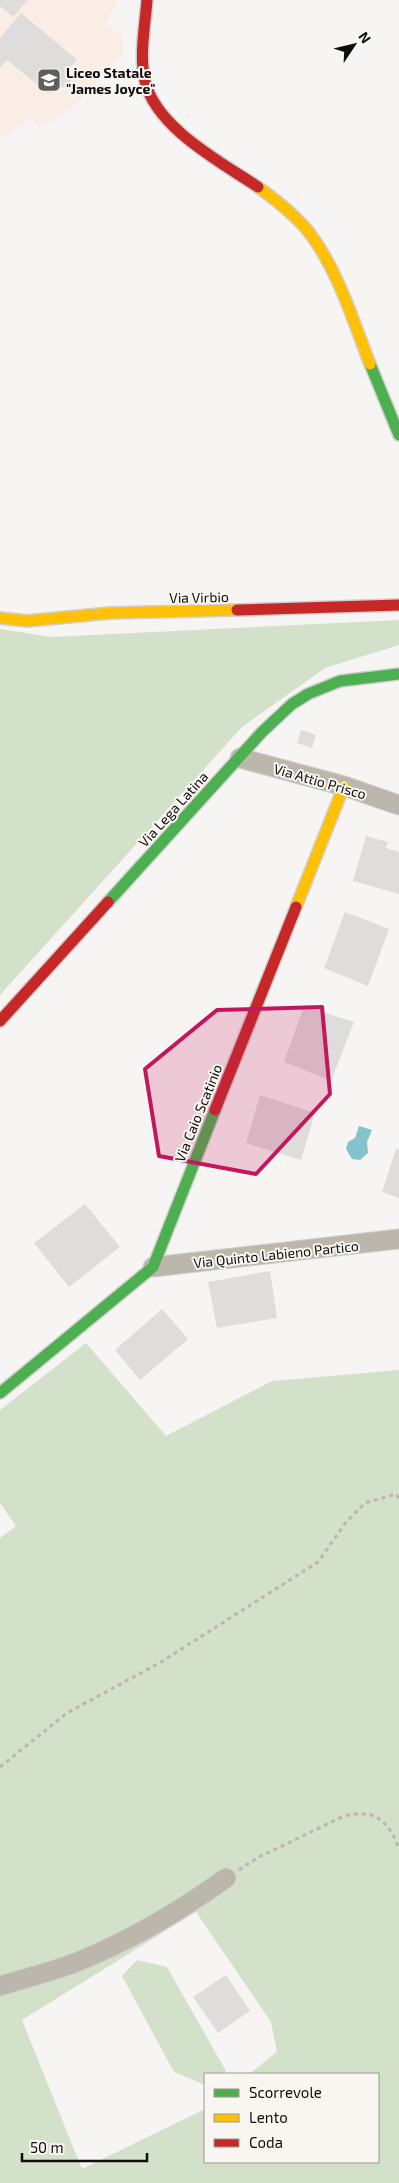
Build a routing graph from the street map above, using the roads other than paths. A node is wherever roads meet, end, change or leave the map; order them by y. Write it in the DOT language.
graph roads {
  1 [pos="147,0"];
  2 [pos="399,435"];
  3 [pos="399,605"];
  4 [pos="0,618"];
  5 [pos="399,674"];
  6 [pos="240,758"];
  7 [pos="344,786"];
  8 [pos="399,805"];
  9 [pos="0,1020"];
  10 [pos="399,1239"];
  11 [pos="153,1267"];
  12 [pos="0,1393"];
  13 [pos="226,1878"];
  14 [pos="0,1986"];
  1 -- 2 [label="street"];
  3 -- 4 [label="street, Via Virbio"];
  5 -- 6 [label="street, Via Lega Latina"];
  6 -- 7 [label="street, Via Attio Prisco"];
  6 -- 9 [label="street, Via Lega Latina"];
  7 -- 8 [label="street, Via Attio Prisco"];
  7 -- 11 [label="street, Via Caio Scatinio"];
  10 -- 11 [label="street, Via Quinto Labieno Partico"];
  11 -- 12 [label="street, Via Caio Scatinio"];
  13 -- 14 [label="street"];
}
